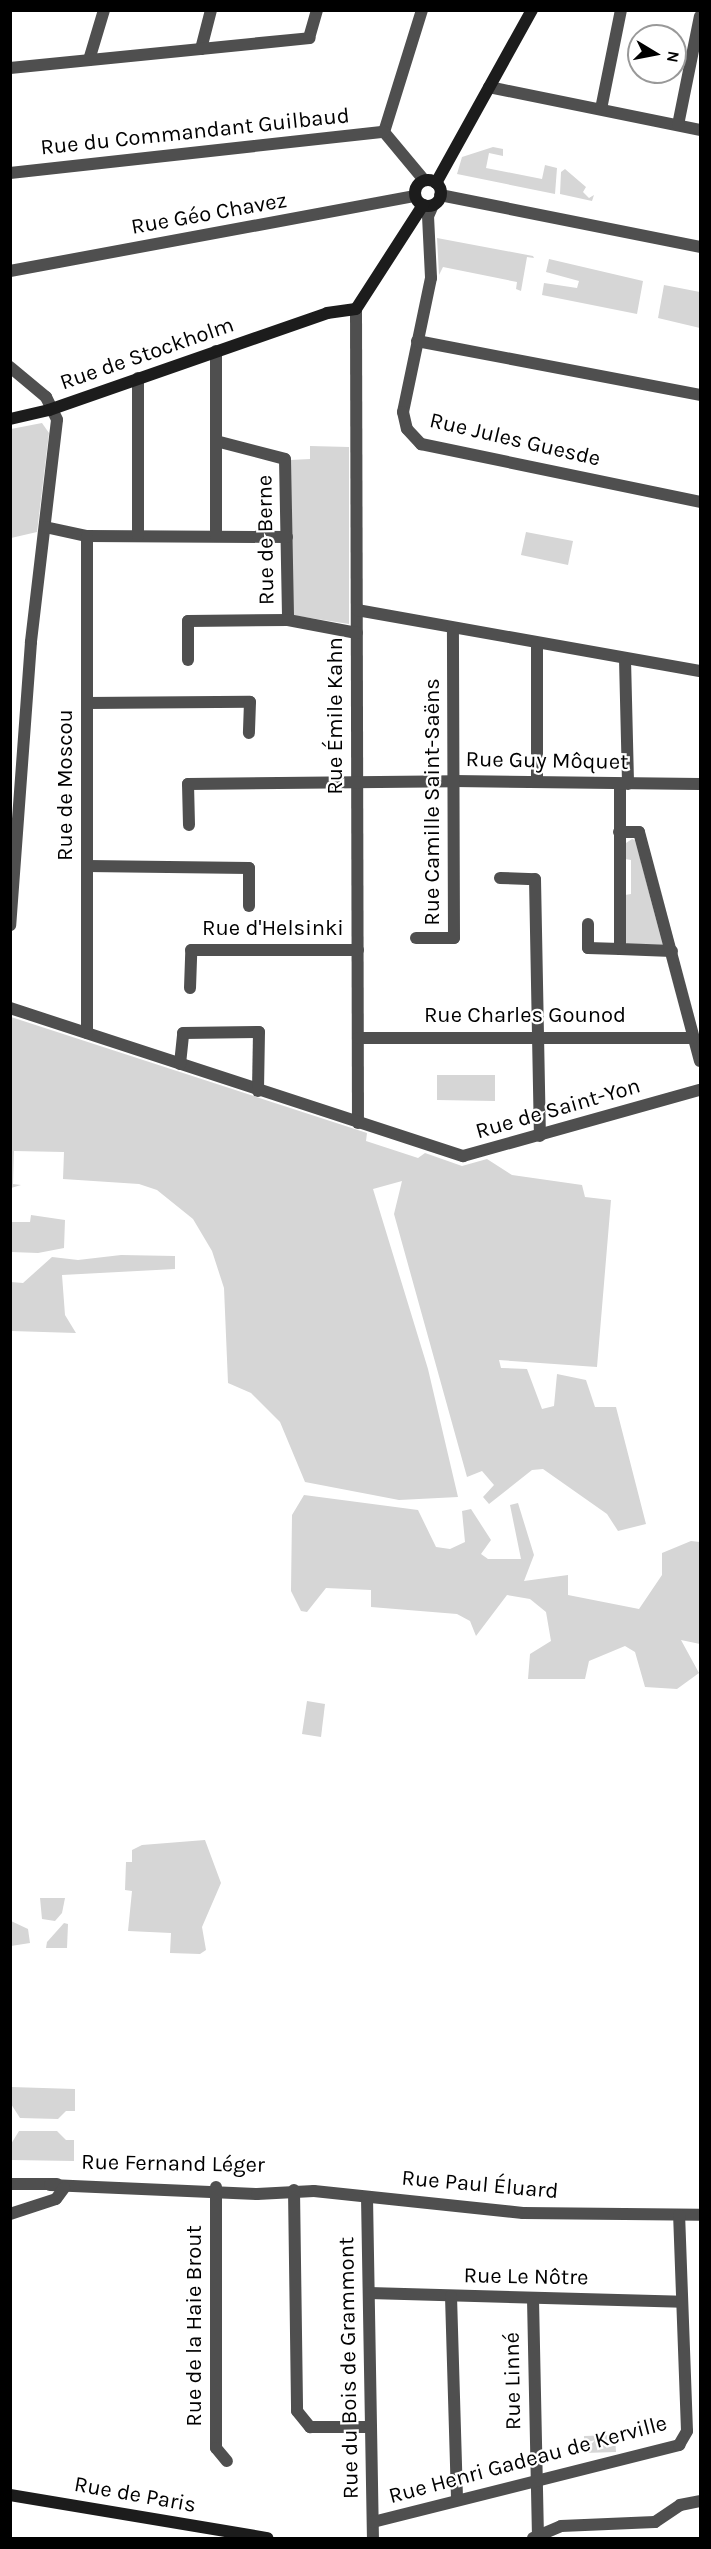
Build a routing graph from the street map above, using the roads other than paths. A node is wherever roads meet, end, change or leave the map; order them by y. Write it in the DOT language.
graph roads {
  1 [pos="104,10"];
  2 [pos="211,10"];
  3 [pos="317,10"];
  4 [pos="422,10"];
  5 [pos="532,10"];
  6 [pos="621,10"];
  7 [pos="700,16"];
  8 [pos="201,49"];
  9 [pos="90,60"];
  10 [pos="10,68"];
  11 [pos="489,87"];
  12 [pos="601,109"];
  13 [pos="678,125"];
  14 [pos="700,130"];
  15 [pos="384,132"];
  16 [pos="10,173"];
  17 [pos="429,194"];
  18 [pos="700,247"];
  19 [pos="10,271"];
  20 [pos="356,309"];
  21 [pos="417,341"];
  22 [pos="216,351"];
  23 [pos="10,367"];
  24 [pos="138,378"];
  25 [pos="700,395"];
  26 [pos="55,409"];
  27 [pos="10,419"];
  28 [pos="216,441"];
  29 [pos="700,502"];
  30 [pos="45,527"];
  31 [pos="87,536"];
  32 [pos="138,536"];
  33 [pos="216,536"];
  34 [pos="287,537"];
  35 [pos="357,610"];
  36 [pos="288,620"];
  37 [pos="453,628"];
  38 [pos="357,633"];
  39 [pos="537,643"];
  40 [pos="625,659"];
  41 [pos="188,660"];
  42 [pos="700,671"];
  43 [pos="87,703"];
  44 [pos="249,733"];
  45 [pos="453,781"];
  46 [pos="357,782"];
  47 [pos="537,782"];
  48 [pos="624,784"];
  49 [pos="700,784"];
  50 [pos="16,786"];
  51 [pos="189,825"];
  52 [pos="619,832"];
  53 [pos="87,866"];
  54 [pos="500,878"];
  55 [pos="249,906"];
  56 [pos="11,919"];
  57 [pos="588,924"];
  58 [pos="10,925"];
  59 [pos="416,938"];
  60 [pos="620,949"];
  61 [pos="358,950"];
  62 [pos="672,951"];
  63 [pos="190,988"];
  64 [pos="10,1008"];
  65 [pos="87,1033"];
  66 [pos="537,1036"];
  67 [pos="358,1038"];
  68 [pos="692,1038"];
  69 [pos="700,1061"];
  70 [pos="180,1064"];
  71 [pos="258,1090"];
  72 [pos="700,1090"];
  73 [pos="358,1123"];
  74 [pos="540,1136"];
  75 [pos="10,2184"];
  76 [pos="50,2185"];
  77 [pos="64,2188"];
  78 [pos="216,2190"];
  79 [pos="294,2190"];
  80 [pos="257,2194"];
  81 [pos="367,2197"];
  82 [pos="10,2214"];
  83 [pos="679,2215"];
  84 [pos="700,2215"];
  85 [pos="369,2293"];
  86 [pos="451,2296"];
  87 [pos="532,2299"];
  88 [pos="682,2302"];
  89 [pos="371,2427"];
  90 [pos="227,2461"];
  91 [pos="537,2482"];
  92 [pos="10,2495"];
  93 [pos="457,2499"];
  94 [pos="700,2501"];
  95 [pos="373,2522"];
  96 [pos="535,2536"];
  97 [pos="267,2538"];
  98 [pos="373,2538"];
  1 -- 9 [label="street"];
  2 -- 8 [label="street"];
  3 -- 8 [label="street"];
  4 -- 15 [label="street"];
  5 -- 11 [label="street"];
  6 -- 12 [label="street"];
  7 -- 13 [label="street"];
  8 -- 9 [label="street"];
  9 -- 10 [label="street"];
  11 -- 12 [label="street"];
  11 -- 17 [label="street"];
  12 -- 13 [label="street"];
  13 -- 14 [label="street"];
  15 -- 16 [label="street, Rue du Commandant Guilbaud"];
  15 -- 17 [label="street"];
  17 -- 18 [label="street"];
  17 -- 19 [label="street, Rue Géo Chavez"];
  17 -- 20 [label="street"];
  17 -- 21 [label="street, Rue Jules Guesde"];
  20 -- 22 [label="street, Rue de Stockholm"];
  20 -- 35 [label="street, Rue Émile Kahn"];
  21 -- 25 [label="street"];
  21 -- 29 [label="street, Rue Jules Guesde"];
  22 -- 24 [label="street, Rue de Stockholm"];
  22 -- 28 [label="street"];
  23 -- 26 [label="street"];
  24 -- 26 [label="street, Rue de Stockholm"];
  24 -- 32 [label="street"];
  26 -- 27 [label="street"];
  26 -- 30 [label="street, Rue de Stockholm"];
  28 -- 33 [label="street"];
  28 -- 34 [label="street, Rue de Berne"];
  30 -- 31 [label="street"];
  30 -- 50 [label="street, Rue de Stockholm"];
  31 -- 32 [label="street"];
  31 -- 43 [label="street, Rue de Moscou"];
  32 -- 33 [label="street"];
  33 -- 34 [label="street"];
  34 -- 36 [label="street, Rue de Berne"];
  35 -- 37 [label="street"];
  35 -- 38 [label="street, Rue Émile Kahn"];
  36 -- 38 [label="street"];
  36 -- 41 [label="street"];
  37 -- 39 [label="street"];
  37 -- 45 [label="street, Rue Camille Saint-Saëns"];
  38 -- 46 [label="street, Rue Émile Kahn"];
  39 -- 40 [label="street"];
  39 -- 47 [label="street"];
  40 -- 42 [label="street"];
  40 -- 48 [label="street"];
  43 -- 44 [label="street"];
  43 -- 53 [label="street, Rue de Moscou"];
  45 -- 46 [label="street, Rue Guy Môquet"];
  45 -- 47 [label="street, Rue Guy Môquet"];
  45 -- 59 [label="street, Rue Camille Saint-Saëns"];
  46 -- 51 [label="street, Rue Guy Môquet"];
  46 -- 61 [label="street, Rue Émile Kahn"];
  47 -- 48 [label="street, Rue Guy Môquet"];
  48 -- 49 [label="street, Rue Guy Môquet"];
  48 -- 52 [label="street"];
  50 -- 56 [label="street, Rue de Stockholm"];
  52 -- 60 [label="street"];
  52 -- 62 [label="street"];
  53 -- 55 [label="street"];
  53 -- 65 [label="street, Rue de Moscou"];
  54 -- 66 [label="street"];
  56 -- 58 [label="street, Rue de Stockholm"];
  57 -- 60 [label="street"];
  60 -- 62 [label="street"];
  61 -- 63 [label="street, Rue d'Helsinki"];
  61 -- 67 [label="street, Rue Émile Kahn"];
  62 -- 68 [label="street"];
  64 -- 65 [label="street, Rue de Saint-Yon"];
  65 -- 70 [label="street, Rue de Saint-Yon"];
  66 -- 67 [label="street, Rue Charles Gounod"];
  66 -- 68 [label="street, Rue Charles Gounod"];
  66 -- 74 [label="street"];
  67 -- 73 [label="street, Rue Émile Kahn"];
  68 -- 69 [label="street"];
  70 -- 71 [label="street, Rue de Saint-Yon"];
  70 -- 71 [label="street"];
  71 -- 73 [label="street, Rue de Saint-Yon"];
  72 -- 74 [label="street, Rue de Saint-Yon"];
  73 -- 74 [label="street, Rue de Saint-Yon"];
  75 -- 76 [label="street, Rue Fernand Léger"];
  76 -- 77 [label="street, Rue Fernand Léger"];
  76 -- 78 [label="street, Rue Fernand Léger"];
  77 -- 78 [label="street, Rue Fernand Léger"];
  77 -- 82 [label="street"];
  78 -- 79 [label="street, Rue Fernand Léger"];
  78 -- 80 [label="street, Rue Fernand Léger"];
  78 -- 90 [label="street, Rue de la Haie Brout"];
  79 -- 80 [label="street, Rue Paul Éluard"];
  79 -- 81 [label="street, Rue Paul Éluard"];
  79 -- 89 [label="street"];
  81 -- 83 [label="street, Rue Paul Éluard"];
  81 -- 85 [label="street, Rue du Bois de Grammont"];
  83 -- 84 [label="street, Rue Paul Éluard"];
  83 -- 88 [label="street, Rue Henri Gadeau de Kerville"];
  85 -- 86 [label="street, Rue Le Nôtre"];
  85 -- 89 [label="street, Rue du Bois de Grammont"];
  86 -- 87 [label="street, Rue Le Nôtre"];
  86 -- 93 [label="street"];
  87 -- 88 [label="street, Rue Le Nôtre"];
  87 -- 91 [label="street, Rue Linné"];
  88 -- 91 [label="street, Rue Henri Gadeau de Kerville"];
  89 -- 95 [label="street, Rue du Bois de Grammont"];
  91 -- 93 [label="street, Rue Henri Gadeau de Kerville"];
  91 -- 96 [label="street, Rue Linné"];
  92 -- 97 [label="street, Rue de Paris"];
  93 -- 95 [label="street, Rue Henri Gadeau de Kerville"];
  94 -- 96 [label="street"];
  95 -- 98 [label="street, Rue du Bois de Grammont"];
}
